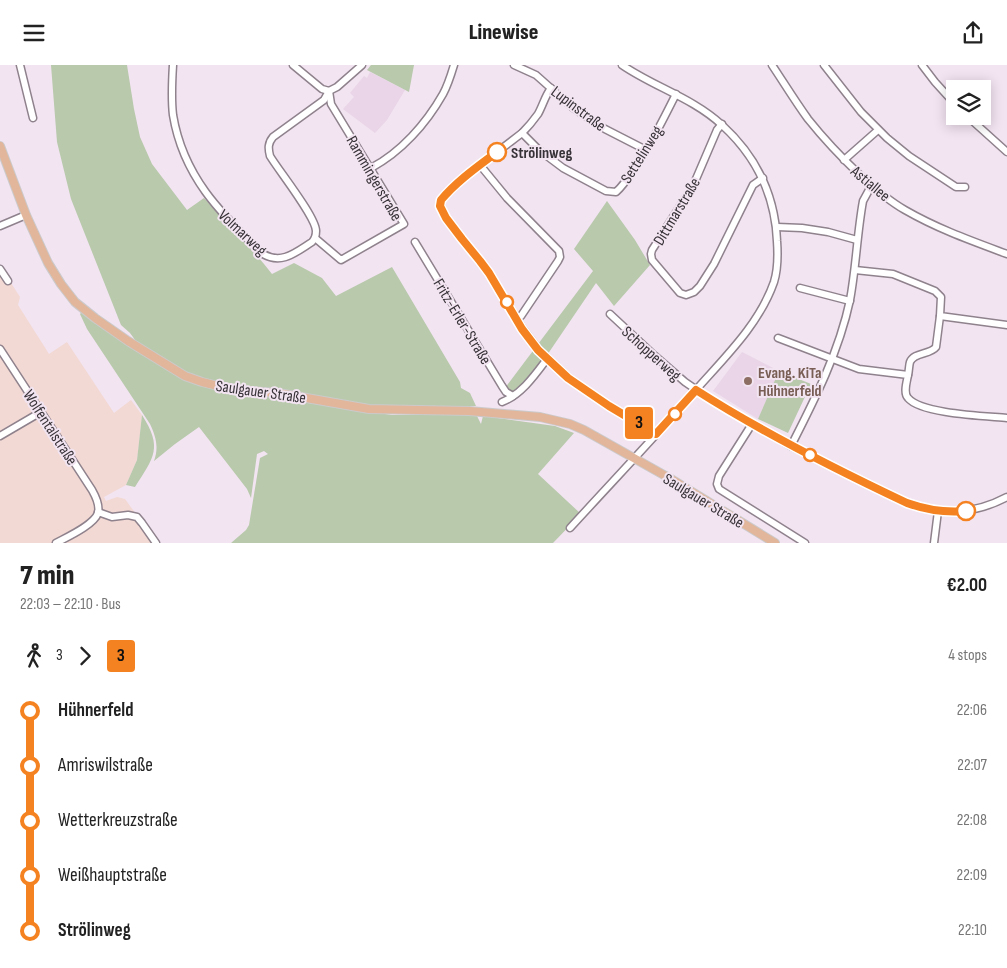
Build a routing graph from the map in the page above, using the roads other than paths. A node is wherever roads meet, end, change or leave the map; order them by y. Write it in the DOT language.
graph roads {
  1 [pos="20,65"];
  2 [pos="173,65"];
  3 [pos="293,65"];
  4 [pos="454,65"];
  5 [pos="514,65"];
  6 [pos="622,65"];
  7 [pos="772,65"];
  8 [pos="824,65"];
  9 [pos="922,65"];
  10 [pos="357,66"];
  11 [pos="551,88"];
  12 [pos="329,91"];
  13 [pos="676,94"];
  14 [pos="946,94"];
  15 [pos="33,117"];
  16 [pos="722,124"];
  17 [pos="977,125"];
  18 [pos="878,130"];
  19 [pos="522,133"];
  20 [pos="0,146"];
  21 [pos="646,150"];
  22 [pos="1007,153"];
  23 [pos="844,160"];
  24 [pos="480,165"];
  25 [pos="371,168"];
  26 [pos="762,178"];
  27 [pos="872,186"];
  28 [pos="965,187"];
  29 [pos="26,215"];
  30 [pos="0,226"];
  31 [pos="777,227"];
  32 [pos="315,238"];
  33 [pos="857,240"];
  34 [pos="415,242"];
  35 [pos="1007,253"];
  36 [pos="0,269"];
  37 [pos="854,270"];
  38 [pos="8,281"];
  39 [pos="800,287"];
  40 [pos="850,301"];
  41 [pos="610,314"];
  42 [pos="940,315"];
  43 [pos="517,319"];
  44 [pos="1007,325"];
  45 [pos="778,338"];
  46 [pos="0,349"];
  47 [pos="547,359"];
  48 [pos="832,359"];
  49 [pos="908,375"];
  50 [pos="696,390"];
  51 [pos="513,396"];
  52 [pos="502,402"];
  53 [pos="41,412"];
  54 [pos="1007,418"];
  55 [pos="752,423"];
  56 [pos="656,434"];
  57 [pos="0,436"];
  58 [pos="791,446"];
  59 [pos="634,458"];
  60 [pos="1007,497"];
  61 [pos="98,509"];
  62 [pos="938,511"];
  63 [pos="570,528"];
  64 [pos="56,543"];
  65 [pos="156,543"];
  66 [pos="774,543"];
  67 [pos="805,543"];
  68 [pos="934,543"];
  1 -- 15 [label="street"];
  2 -- 32 [label="street, Volmarweg"];
  3 -- 12 [label="street"];
  4 -- 25 [label="street"];
  5 -- 11 [label="street, Lupinstraße"];
  6 -- 13 [label="street"];
  7 -- 23 [label="street, Astiallee"];
  8 -- 18 [label="street"];
  9 -- 14 [label="street"];
  10 -- 12 [label="street"];
  11 -- 19 [label="street"];
  11 -- 21 [label="street, Lupinstraße"];
  12 -- 25 [label="street, Rammingerstraße"];
  12 -- 32 [label="street"];
  13 -- 16 [label="street"];
  13 -- 21 [label="street, Settelinweg"];
  16 -- 26 [label="street"];
  16 -- 26 [label="street, Dittmarstraße"];
  17 -- 22 [label="street"];
  18 -- 23 [label="street"];
  18 -- 28 [label="street"];
  19 -- 21 [label="street, Settelinweg"];
  19 -- 24 [label="street"];
  20 -- 29 [label="main road, Saulgauer Straße"];
  23 -- 27 [label="street, Astiallee"];
  24 -- 43 [label="street"];
  24 -- 43 [label="street"];
  25 -- 32 [label="street, Rammingerstraße"];
  26 -- 31 [label="street"];
  27 -- 33 [label="street"];
  27 -- 35 [label="street, Astiallee"];
  29 -- 30 [label="street"];
  29 -- 59 [label="main road, Saulgauer Straße"];
  31 -- 33 [label="street"];
  31 -- 50 [label="street"];
  33 -- 37 [label="street"];
  34 -- 51 [label="street, Fritz-Erler-Straße"];
  36 -- 38 [label="street"];
  37 -- 40 [label="street"];
  37 -- 42 [label="street"];
  39 -- 40 [label="street"];
  40 -- 48 [label="street"];
  41 -- 50 [label="street, Schopperweg"];
  42 -- 44 [label="street"];
  42 -- 49 [label="street"];
  43 -- 47 [label="street"];
  45 -- 48 [label="street"];
  46 -- 53 [label="street, Wolfentalstraße"];
  47 -- 51 [label="street"];
  47 -- 56 [label="street"];
  48 -- 49 [label="street"];
  48 -- 58 [label="street"];
  49 -- 54 [label="street"];
  50 -- 55 [label="street, Schopperweg"];
  50 -- 56 [label="street"];
  51 -- 52 [label="street"];
  53 -- 57 [label="street"];
  53 -- 61 [label="street, Wolfentalstraße"];
  55 -- 58 [label="street, Schopperweg"];
  55 -- 67 [label="street"];
  56 -- 59 [label="street"];
  58 -- 62 [label="street, Schopperweg"];
  59 -- 63 [label="street"];
  59 -- 66 [label="main road, Saulgauer Straße"];
  60 -- 62 [label="street, Schopperweg"];
  61 -- 64 [label="street"];
  61 -- 65 [label="street"];
  62 -- 68 [label="street"];
}
